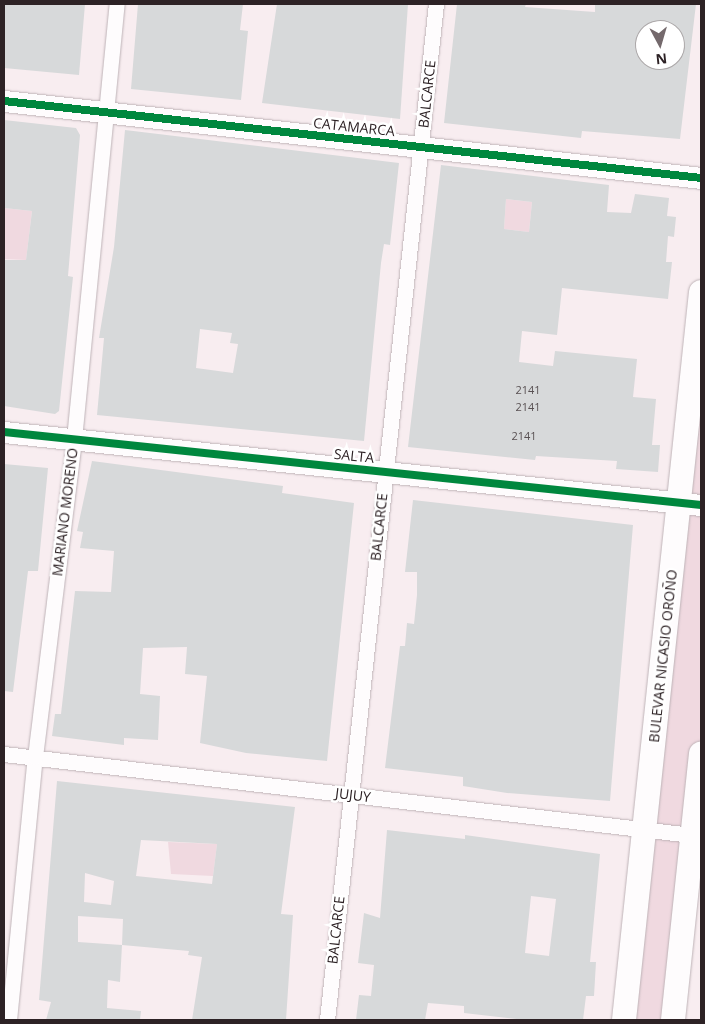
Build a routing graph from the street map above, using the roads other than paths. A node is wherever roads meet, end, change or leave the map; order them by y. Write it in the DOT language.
graph roads {
  1 [pos="118,4"];
  2 [pos="436,4"];
  3 [pos="4,101"];
  4 [pos="106,112"];
  5 [pos="421,147"];
  6 [pos="701,178"];
  7 [pos="701,292"];
  8 [pos="4,432"];
  9 [pos="74,439"];
  10 [pos="385,472"];
  11 [pos="691,504"];
  12 [pos="701,753"];
  13 [pos="4,754"];
  14 [pos="35,757"];
  15 [pos="349,795"];
  16 [pos="644,830"];
  17 [pos="697,836"];
  18 [pos="9,1020"];
  19 [pos="327,1020"];
  20 [pos="624,1020"];
  21 [pos="674,1020"];
  1 -- 4 [label="street, MARIANO MORENO"];
  2 -- 5 [label="street, BALCARCE"];
  3 -- 4 [label="main road, CATAMARCA"];
  4 -- 5 [label="main road, CATAMARCA"];
  4 -- 9 [label="street, MARIANO MORENO"];
  5 -- 6 [label="main road, CATAMARCA"];
  5 -- 10 [label="street, BALCARCE"];
  7 -- 11 [label="main road, BULEVAR NICASIO OROÑO"];
  8 -- 9 [label="main road, SALTA"];
  9 -- 10 [label="main road, SALTA"];
  9 -- 14 [label="street, MARIANO MORENO"];
  10 -- 11 [label="main road, SALTA"];
  10 -- 15 [label="street, BALCARCE"];
  11 -- 16 [label="main road, BULEVAR NICASIO OROÑO"];
  12 -- 17 [label="main road"];
  13 -- 14 [label="street, JUJUY"];
  14 -- 15 [label="street, JUJUY"];
  14 -- 18 [label="street, MARIANO MORENO"];
  15 -- 16 [label="street, JUJUY"];
  15 -- 19 [label="street, BALCARCE"];
  16 -- 17 [label="street, JUJUY"];
  16 -- 20 [label="main road, BULEVAR NICASIO OROÑO"];
  17 -- 21 [label="main road"];
}
